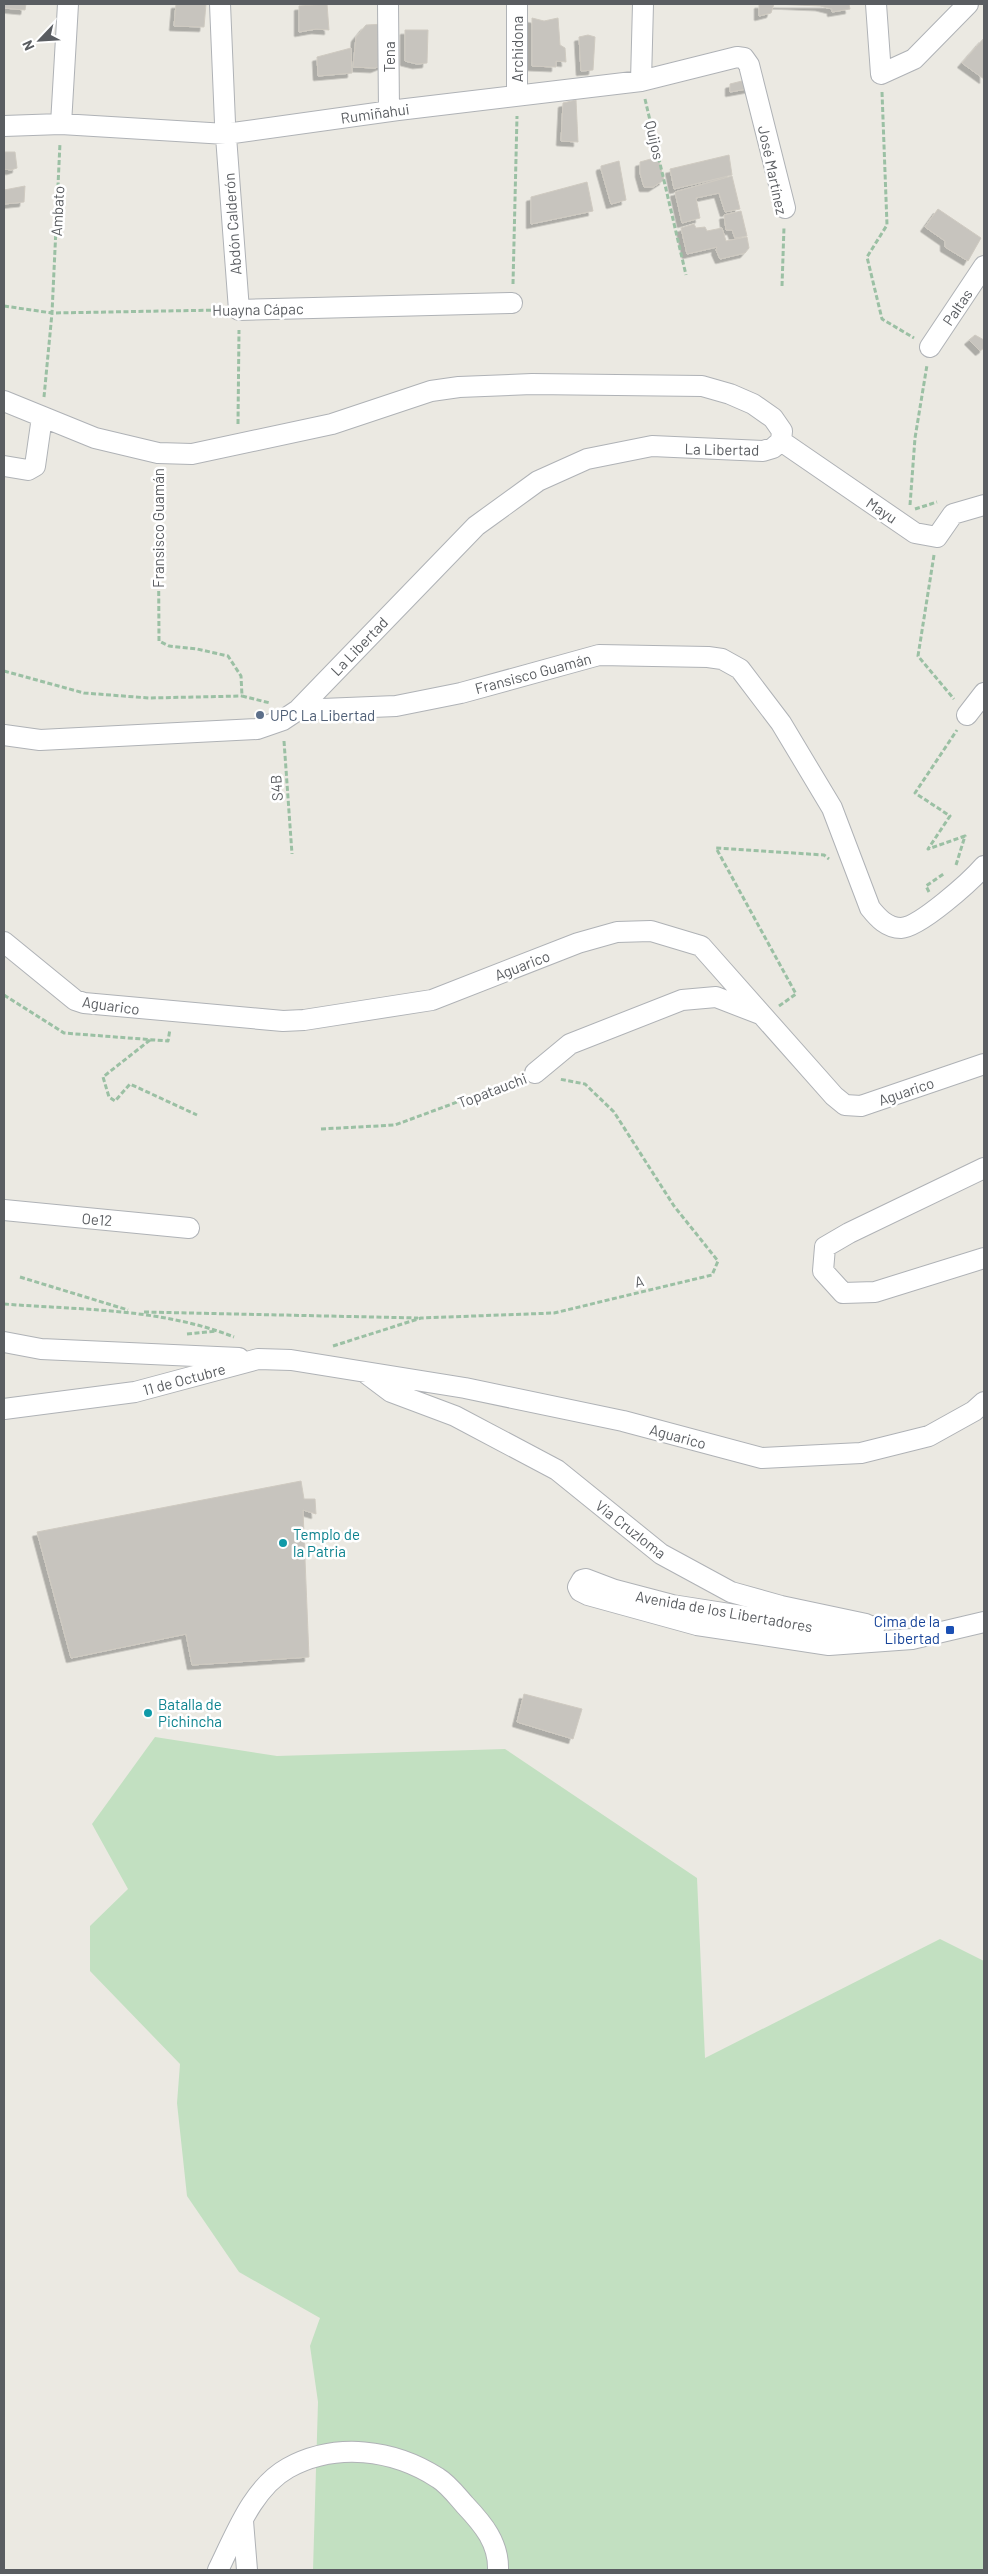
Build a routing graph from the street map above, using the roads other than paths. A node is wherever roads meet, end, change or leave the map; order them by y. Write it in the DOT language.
graph roads {
  1 [pos="68,4"];
  2 [pos="220,4"];
  3 [pos="388,4"];
  4 [pos="517,4"];
  5 [pos="643,4"];
  6 [pos="876,4"];
  7 [pos="968,4"];
  8 [pos="744,58"];
  9 [pos="641,81"];
  10 [pos="518,95"];
  11 [pos="389,111"];
  12 [pos="61,124"];
  13 [pos="4,126"];
  14 [pos="226,134"];
  15 [pos="785,208"];
  16 [pos="984,266"];
  17 [pos="512,303"];
  18 [pos="239,310"];
  19 [pos="930,347"];
  20 [pos="4,401"];
  21 [pos="42,417"];
  22 [pos="781,441"];
  23 [pos="4,466"];
  24 [pos="984,505"];
  25 [pos="984,693"];
  26 [pos="290,715"];
  27 [pos="967,715"];
  28 [pos="4,735"];
  29 [pos="984,866"];
  30 [pos="4,942"];
  31 [pos="764,1016"];
  32 [pos="984,1064"];
  33 [pos="534,1073"];
  34 [pos="984,1168"];
  35 [pos="4,1210"];
  36 [pos="189,1228"];
  37 [pos="984,1258"];
  38 [pos="4,1342"];
  39 [pos="258,1359"];
  40 [pos="363,1371"];
  41 [pos="984,1402"];
  42 [pos="4,1409"];
  43 [pos="984,1622"];
  44 [pos="874,1626"];
  45 [pos="950,1630"];
  46 [pos="243,2521"];
  47 [pos="218,2570"];
  48 [pos="247,2570"];
  49 [pos="498,2570"];
  1 -- 12 [label="street"];
  2 -- 14 [label="street, Abdón Calderón"];
  3 -- 11 [label="street, Tena"];
  4 -- 10 [label="street, Archidona"];
  5 -- 9 [label="street"];
  6 -- 7 [label="street"];
  8 -- 9 [label="street, Rumiñahui"];
  8 -- 15 [label="street, José Martínez"];
  9 -- 10 [label="street, Rumiñahui"];
  10 -- 11 [label="street, Rumiñahui"];
  11 -- 14 [label="street, Rumiñahui"];
  12 -- 13 [label="street, Rumiñahui"];
  12 -- 14 [label="street, Rumiñahui"];
  14 -- 18 [label="street, Abdón Calderón"];
  16 -- 19 [label="street, Paltas"];
  17 -- 18 [label="street, Huayna Cápac"];
  20 -- 21 [label="street, La Libertad"];
  21 -- 22 [label="street, La Libertad"];
  21 -- 23 [label="street"];
  22 -- 24 [label="street, Mayu"];
  22 -- 26 [label="street, La Libertad"];
  25 -- 27 [label="street"];
  26 -- 28 [label="street, La Libertad"];
  26 -- 29 [label="street, Fransisco Guamán"];
  30 -- 31 [label="street, Aguarico"];
  31 -- 32 [label="street, Aguarico"];
  31 -- 33 [label="street, Topatauchi"];
  34 -- 37 [label="street"];
  35 -- 36 [label="street, Oe12"];
  38 -- 39 [label="street"];
  39 -- 40 [label="street, 11 de Octubre"];
  39 -- 42 [label="street, 11 de Octubre"];
  40 -- 41 [label="street, Aguarico"];
  40 -- 44 [label="street, Via Cruzloma"];
  43 -- 45 [label="street, Avenida de los Libertadores"];
  44 -- 45 [label="street, Via Cruzloma"];
  44 -- 45 [label="street, Avenida de los Libertadores"];
  46 -- 47 [label="street"];
  46 -- 48 [label="street"];
  46 -- 49 [label="street"];
}
